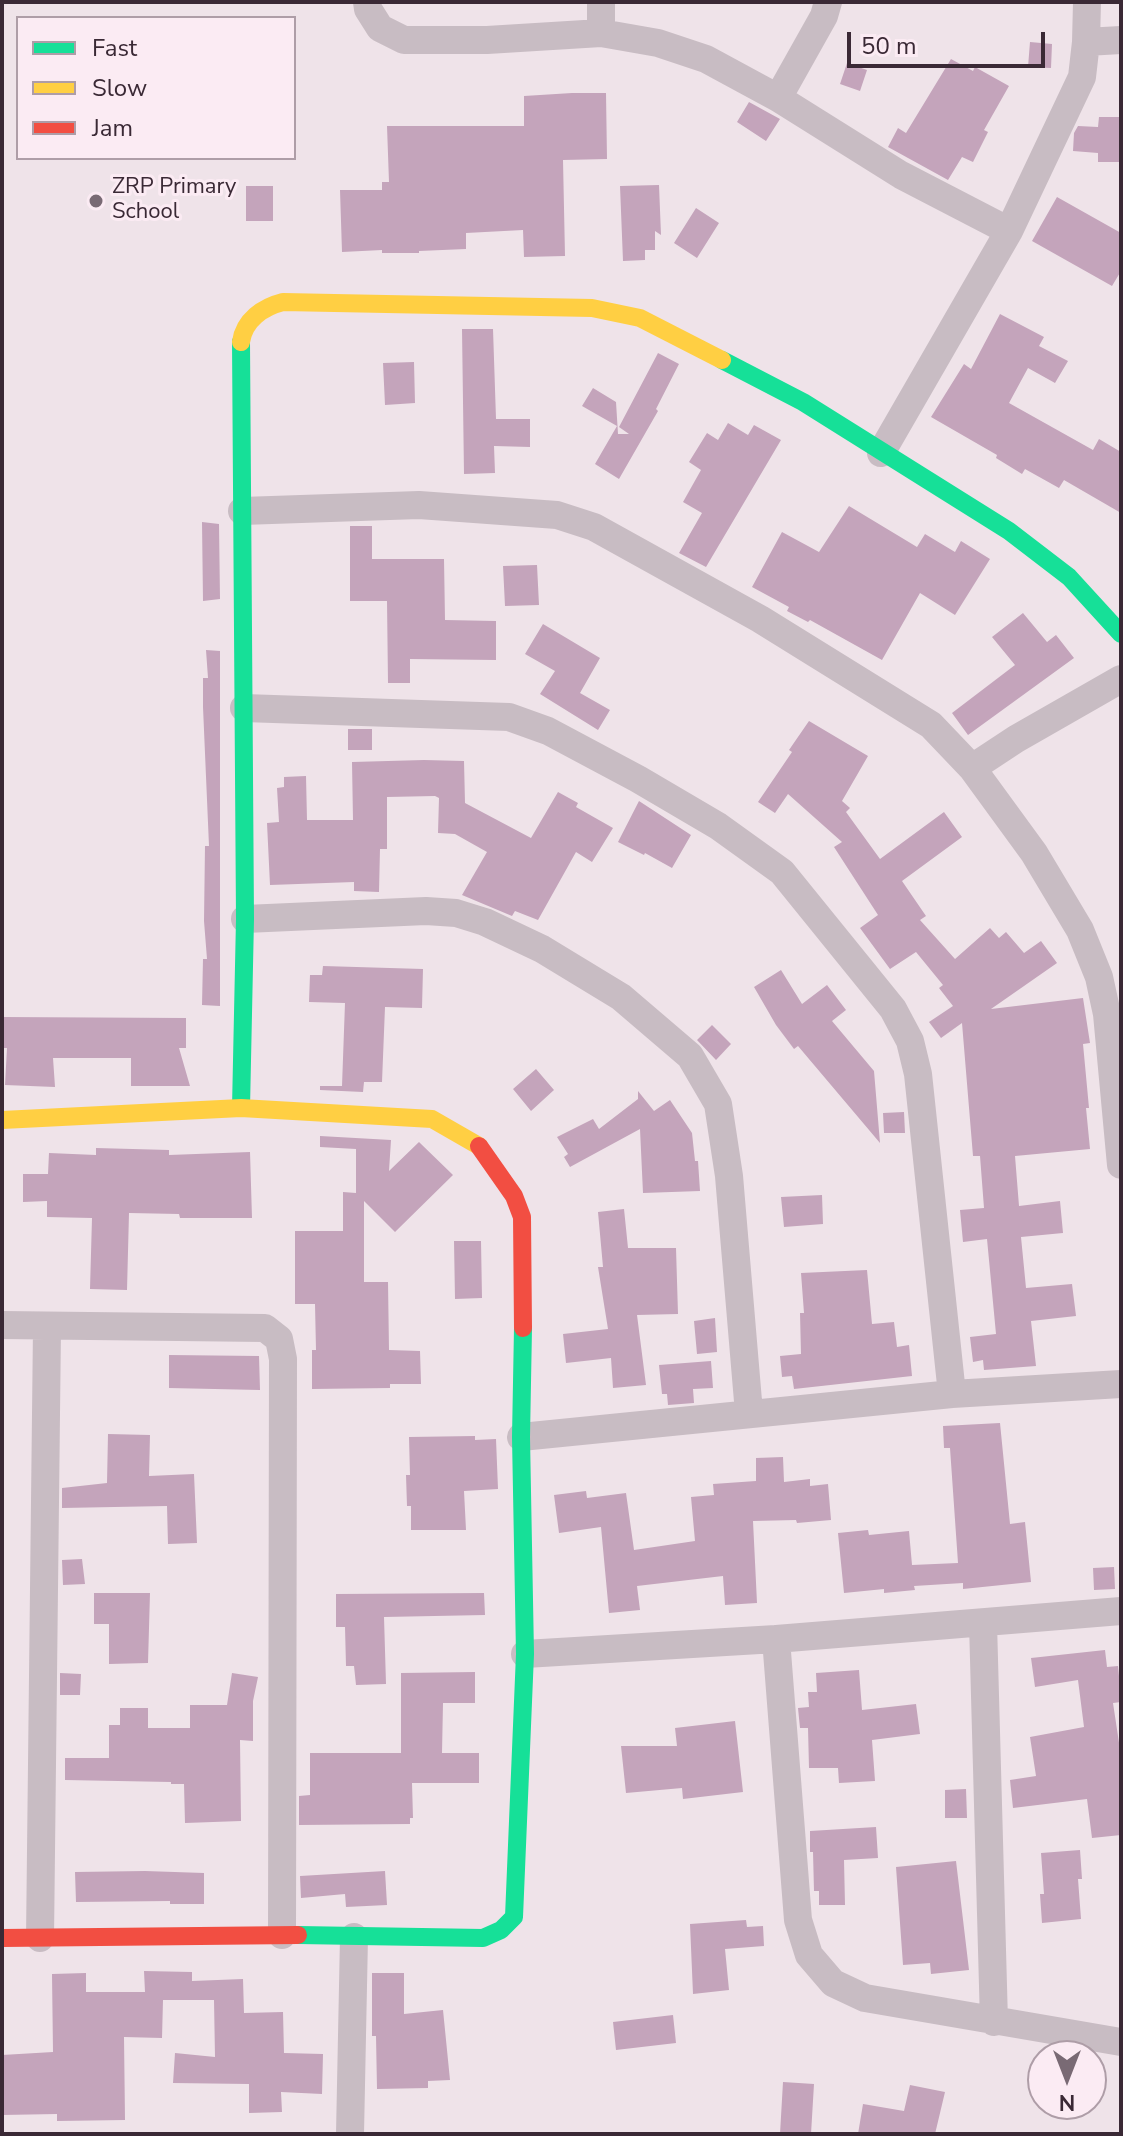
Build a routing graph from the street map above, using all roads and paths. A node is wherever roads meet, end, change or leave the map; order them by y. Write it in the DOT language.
graph roads {
  1 [pos="367,2"];
  2 [pos="601,2"];
  3 [pos="828,2"];
  4 [pos="1087,2"];
  5 [pos="601,33"];
  6 [pos="1121,40"];
  7 [pos="1086,42"];
  8 [pos="778,98"];
  9 [pos="1009,231"];
  10 [pos="881,453"];
  11 [pos="242,511"];
  12 [pos="1121,634"];
  13 [pos="1121,679"];
  14 [pos="244,708"];
  15 [pos="972,768"];
  16 [pos="245,919"];
  17 [pos="241,1108"];
  18 [pos="2,1120"];
  19 [pos="1121,1165"];
  20 [pos="2,1325"];
  21 [pos="47,1327"];
  22 [pos="1121,1384"];
  23 [pos="952,1394"];
  24 [pos="749,1413"];
  25 [pos="521,1437"];
  26 [pos="1121,1611"];
  27 [pos="983,1623"];
  28 [pos="776,1639"];
  29 [pos="525,1654"];
  30 [pos="282,1935"];
  31 [pos="354,1937"];
  32 [pos="2,1938"];
  33 [pos="40,1938"];
  34 [pos="994,2022"];
  35 [pos="1121,2042"];
  36 [pos="350,2134"];
  1 -- 5 [label="street"];
  2 -- 5 [label="street"];
  3 -- 8 [label="street"];
  4 -- 7 [label="street"];
  5 -- 8 [label="street"];
  6 -- 7 [label="street"];
  7 -- 9 [label="street"];
  8 -- 9 [label="street"];
  9 -- 10 [label="street"];
  10 -- 11 [label="street"];
  10 -- 12 [label="street"];
  11 -- 14 [label="street"];
  11 -- 15 [label="street"];
  13 -- 15 [label="street"];
  14 -- 16 [label="street"];
  14 -- 23 [label="street"];
  15 -- 19 [label="street"];
  16 -- 17 [label="street"];
  16 -- 24 [label="street"];
  17 -- 18 [label="street"];
  17 -- 25 [label="street"];
  20 -- 21 [label="street"];
  21 -- 30 [label="street"];
  21 -- 33 [label="street"];
  22 -- 23 [label="street"];
  23 -- 24 [label="street"];
  24 -- 25 [label="street"];
  25 -- 29 [label="street"];
  26 -- 27 [label="street"];
  27 -- 28 [label="street"];
  27 -- 34 [label="street"];
  28 -- 29 [label="street"];
  28 -- 34 [label="street"];
  29 -- 31 [label="street"];
  30 -- 31 [label="street"];
  30 -- 33 [label="street"];
  31 -- 36 [label="street"];
  32 -- 33 [label="street"];
  34 -- 35 [label="street"];
}
